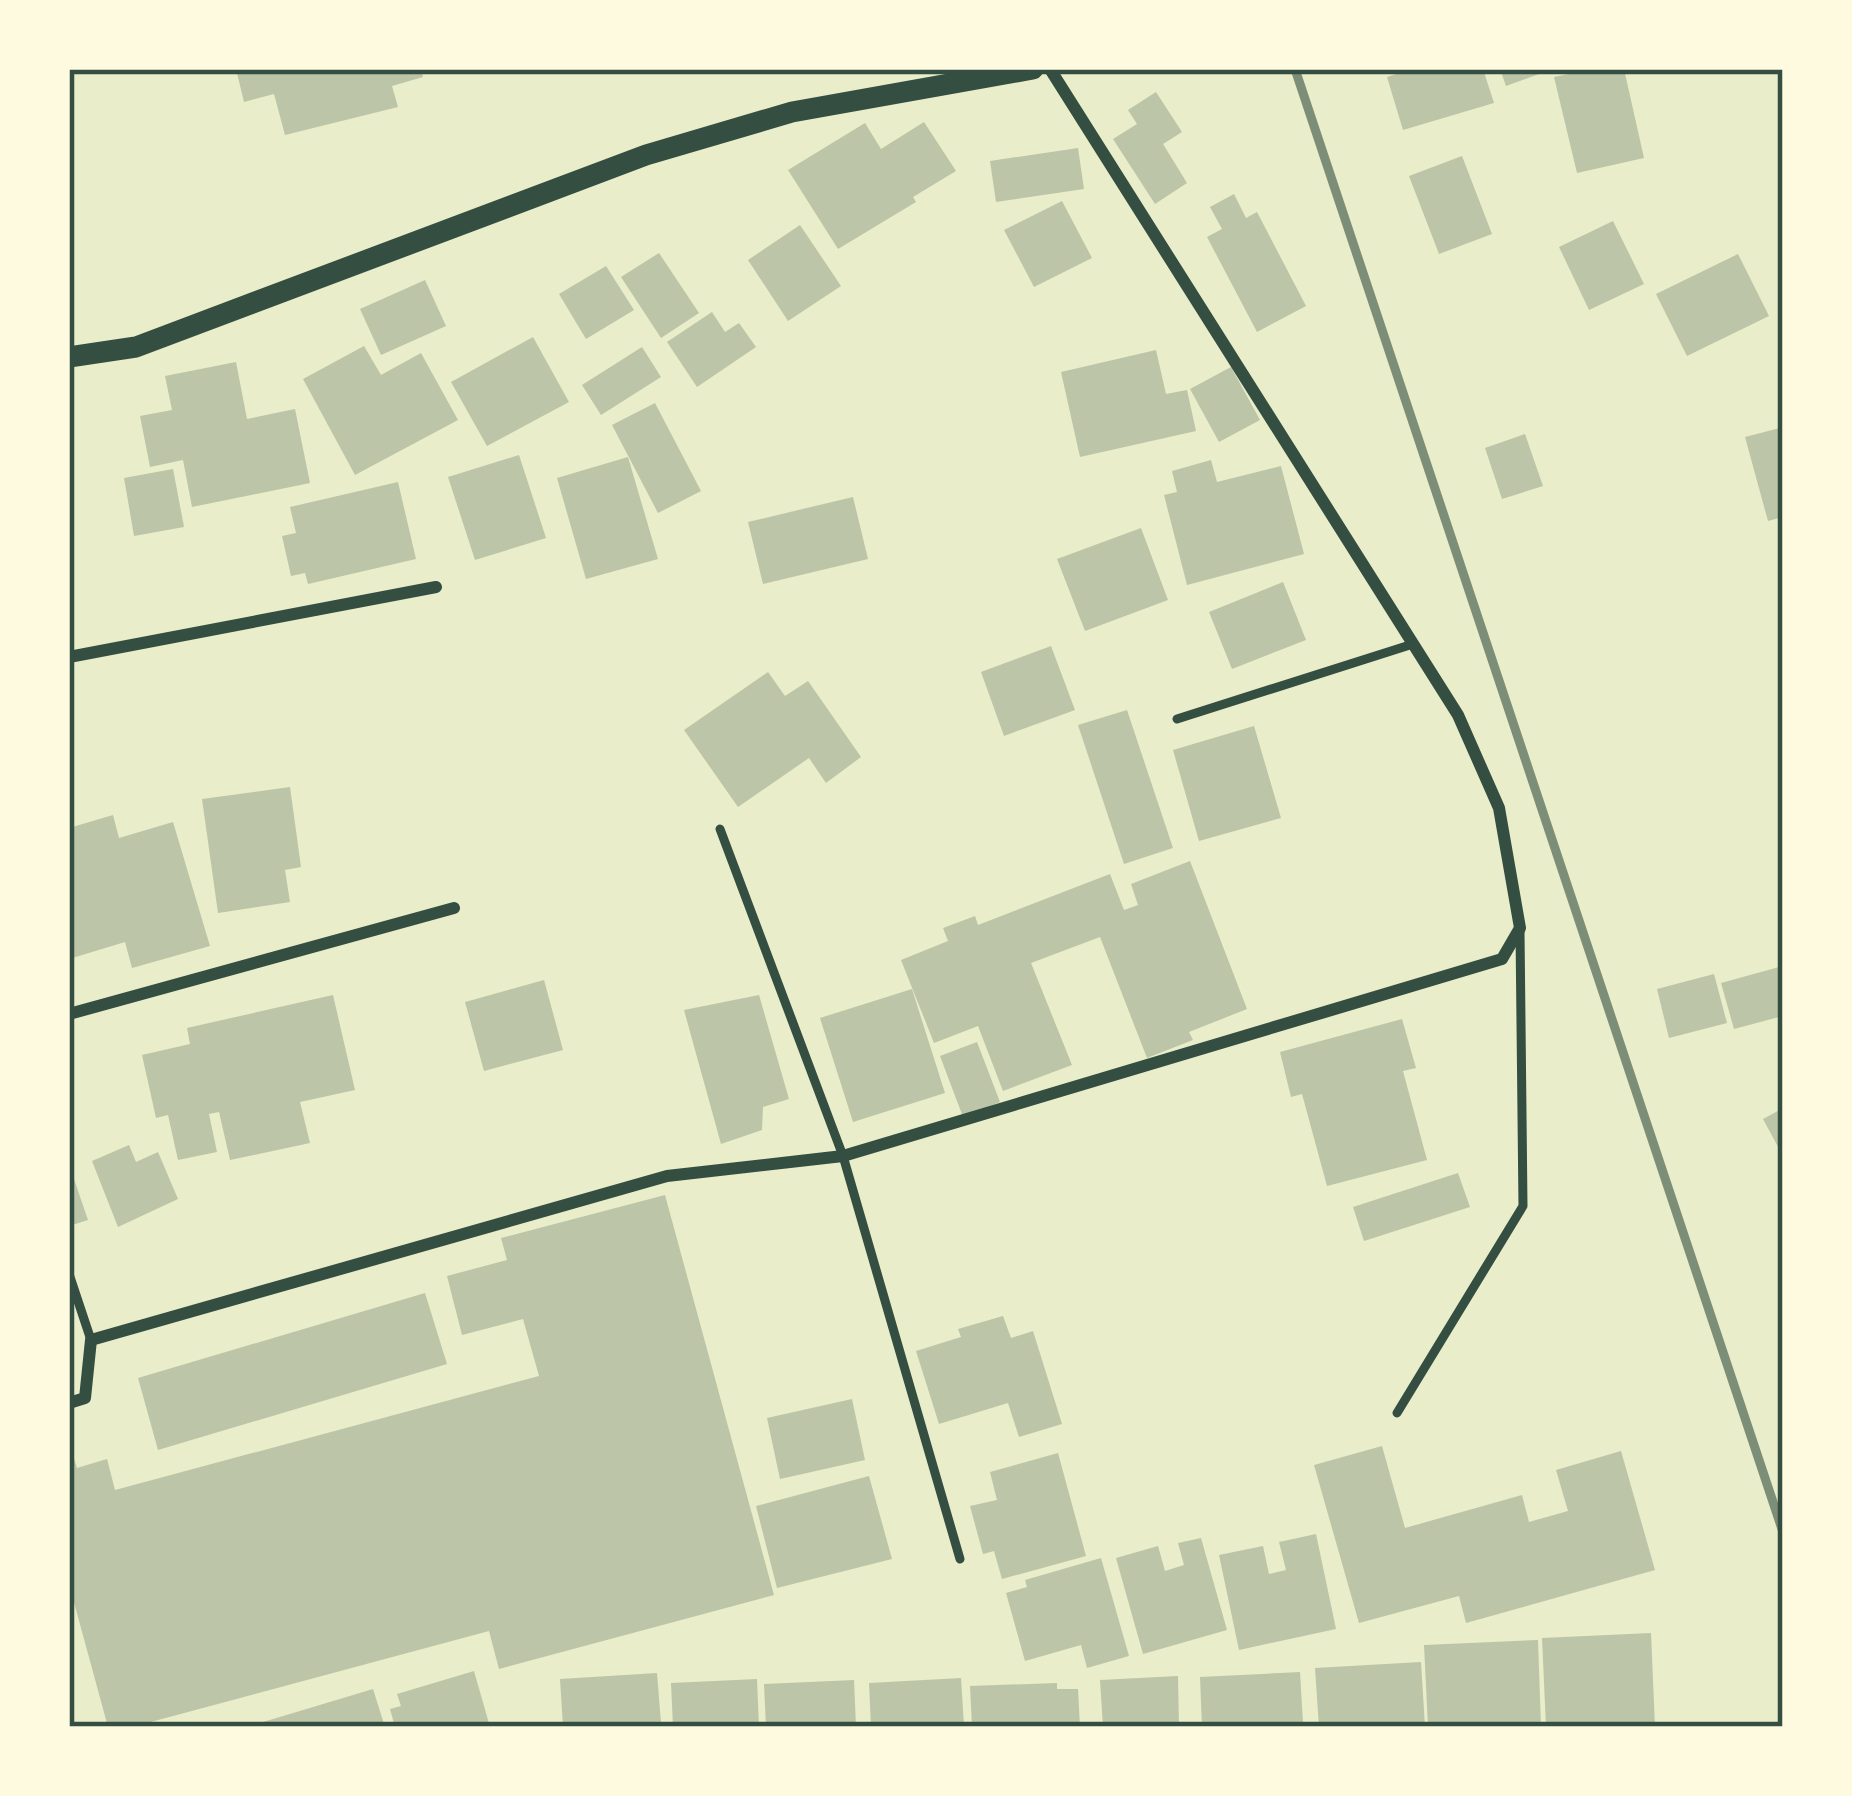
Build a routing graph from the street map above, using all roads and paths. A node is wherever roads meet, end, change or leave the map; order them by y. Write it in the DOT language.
graph roads {
  1 [pos="1033,69"];
  2 [pos="1050,69"];
  3 [pos="69,357"];
  4 [pos="436,587"];
  5 [pos="1413,644"];
  6 [pos="69,657"];
  7 [pos="1177,718"];
  8 [pos="720,830"];
  9 [pos="454,908"];
  10 [pos="1520,928"];
  11 [pos="69,1014"];
  12 [pos="843,1156"];
  13 [pos="69,1274"];
  14 [pos="91,1340"];
  15 [pos="69,1403"];
  16 [pos="1397,1413"];
  17 [pos="960,1559"];
  1 -- 3 [label="street"];
  2 -- 5 [label="street"];
  4 -- 6 [label="street"];
  5 -- 7 [label="lane"];
  5 -- 10 [label="street"];
  8 -- 12 [label="lane"];
  9 -- 11 [label="street"];
  10 -- 12 [label="street"];
  10 -- 16 [label="lane"];
  12 -- 14 [label="street"];
  12 -- 17 [label="lane"];
  13 -- 14 [label="lane"];
  14 -- 15 [label="street"];
}
